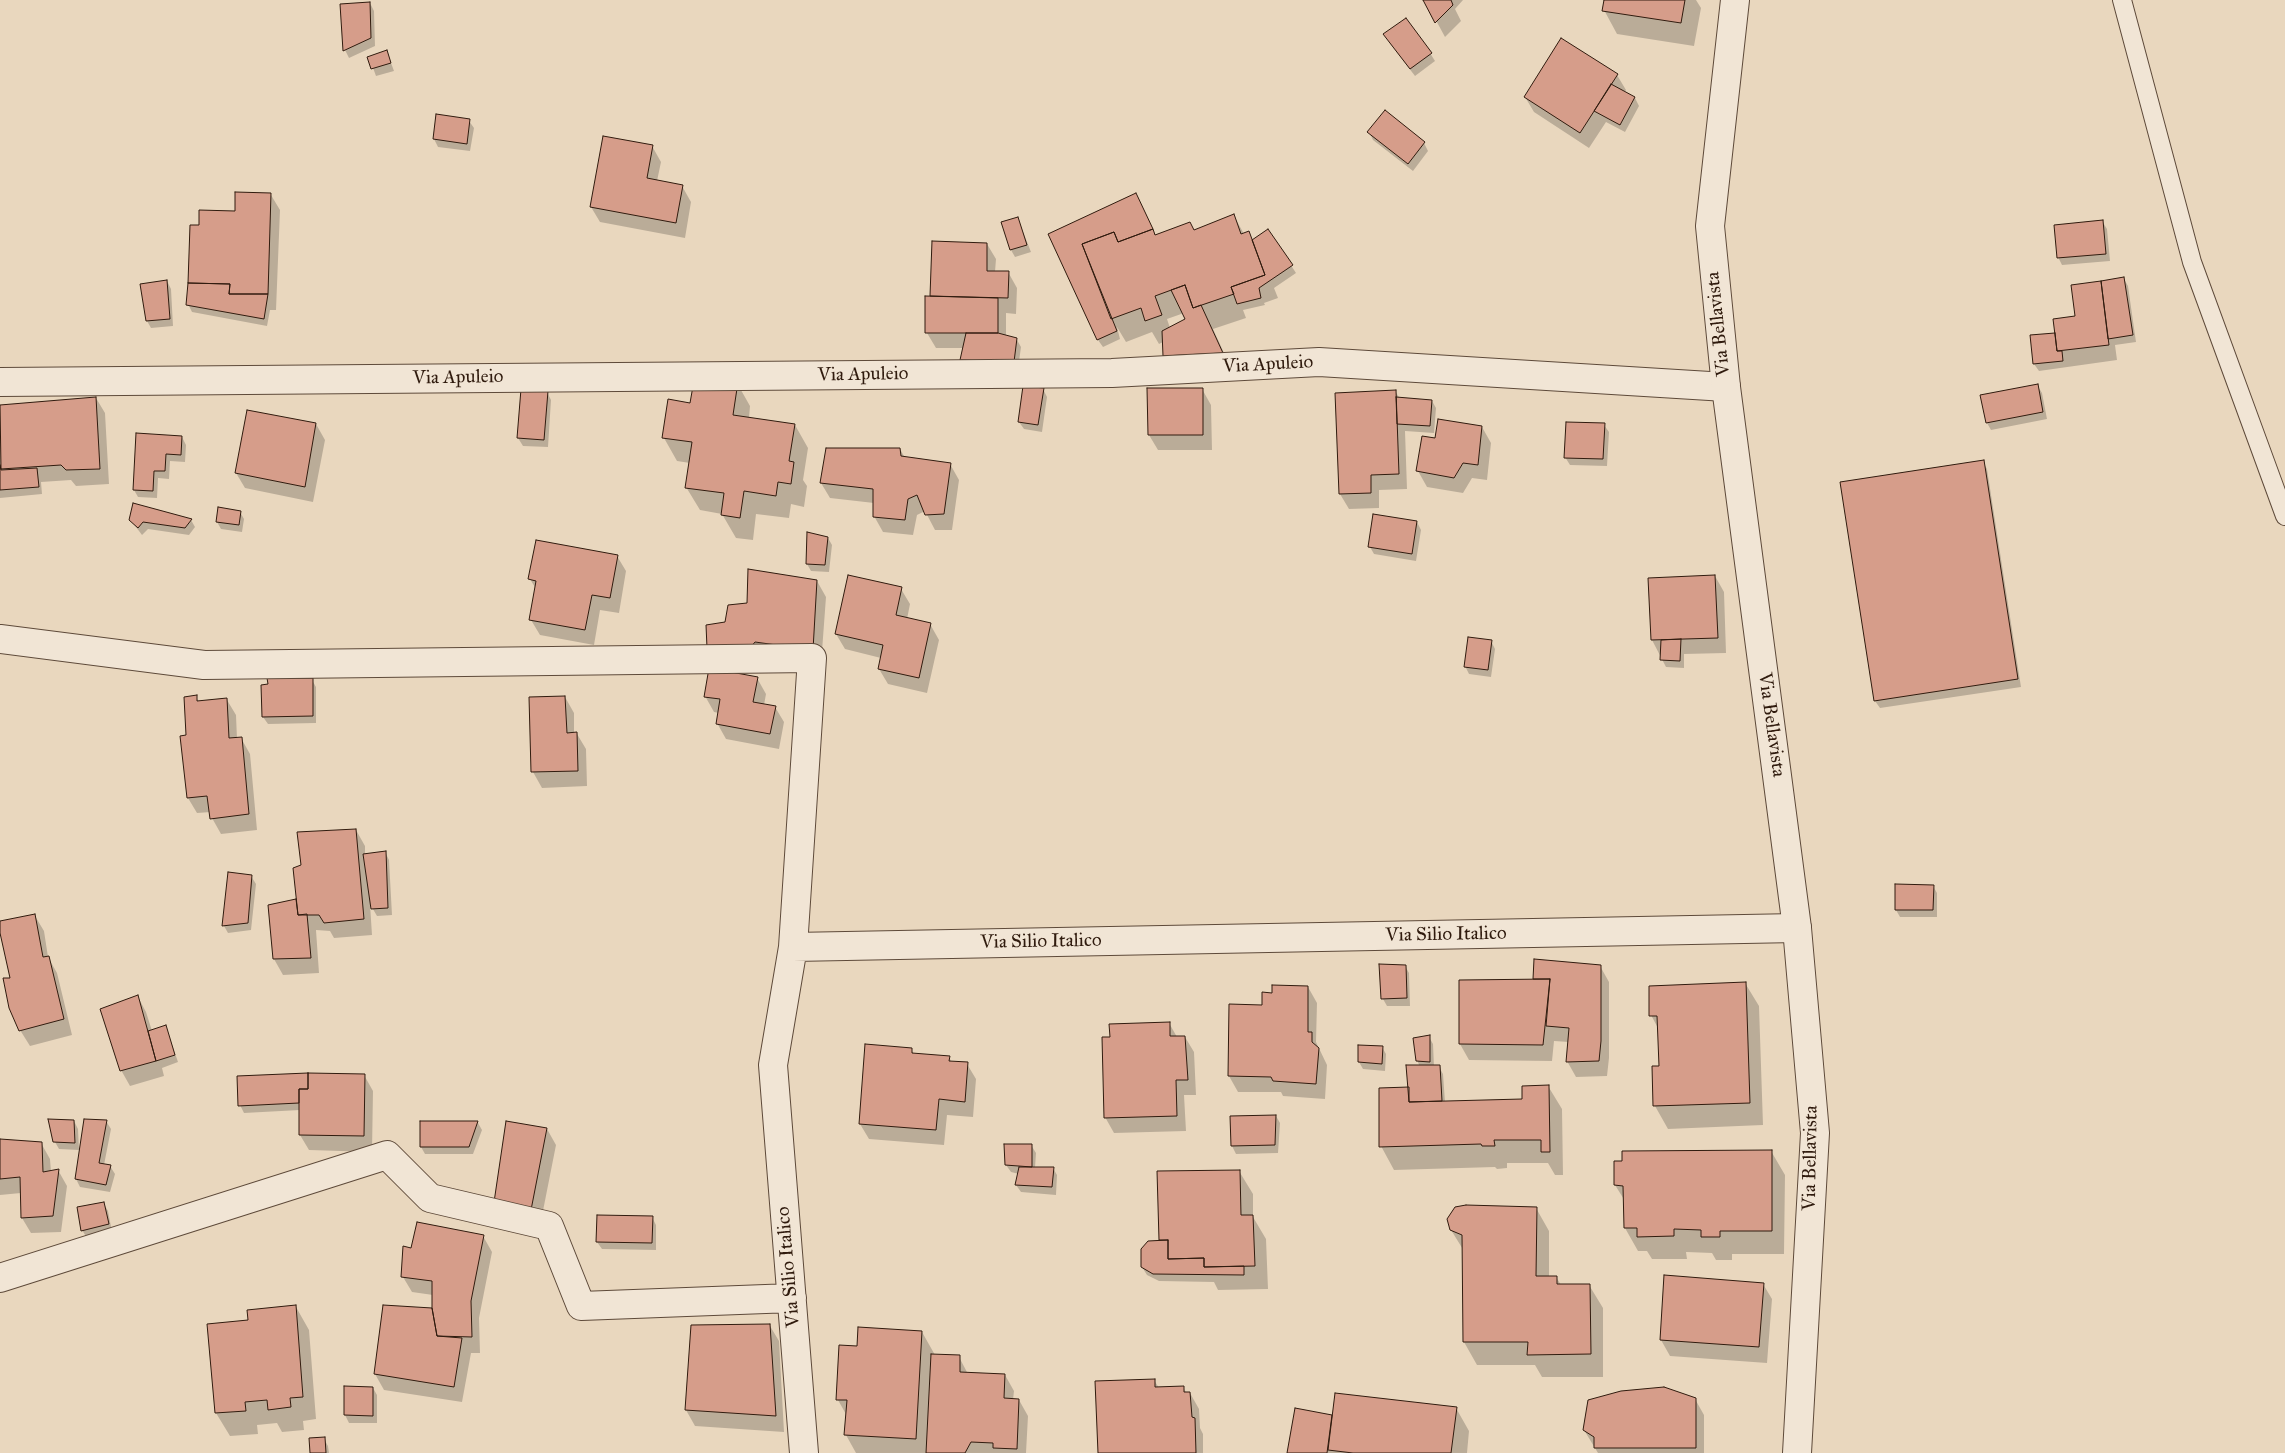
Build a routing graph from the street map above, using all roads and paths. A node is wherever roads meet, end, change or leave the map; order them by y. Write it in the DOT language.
graph roads {
  1 [pos="1735,0"];
  2 [pos="2122,0"];
  3 [pos="0,382"];
  4 [pos="1726,387"];
  5 [pos="2285,516"];
  6 [pos="0,639"];
  7 [pos="1797,928"];
  8 [pos="793,947"];
  9 [pos="0,1278"];
  10 [pos="792,1298"];
  11 [pos="804,1453"];
  12 [pos="1797,1453"];
  1 -- 4 [label="street, Via Bellavista"];
  2 -- 5 [label="lane"];
  3 -- 4 [label="street, Via Apuleio"];
  4 -- 7 [label="street, Via Bellavista"];
  6 -- 8 [label="street"];
  7 -- 8 [label="street, Via Silio Italico"];
  7 -- 12 [label="street, Via Bellavista"];
  8 -- 10 [label="street, Via Silio Italico"];
  9 -- 10 [label="street"];
  10 -- 11 [label="street, Via Silio Italico"];
}
